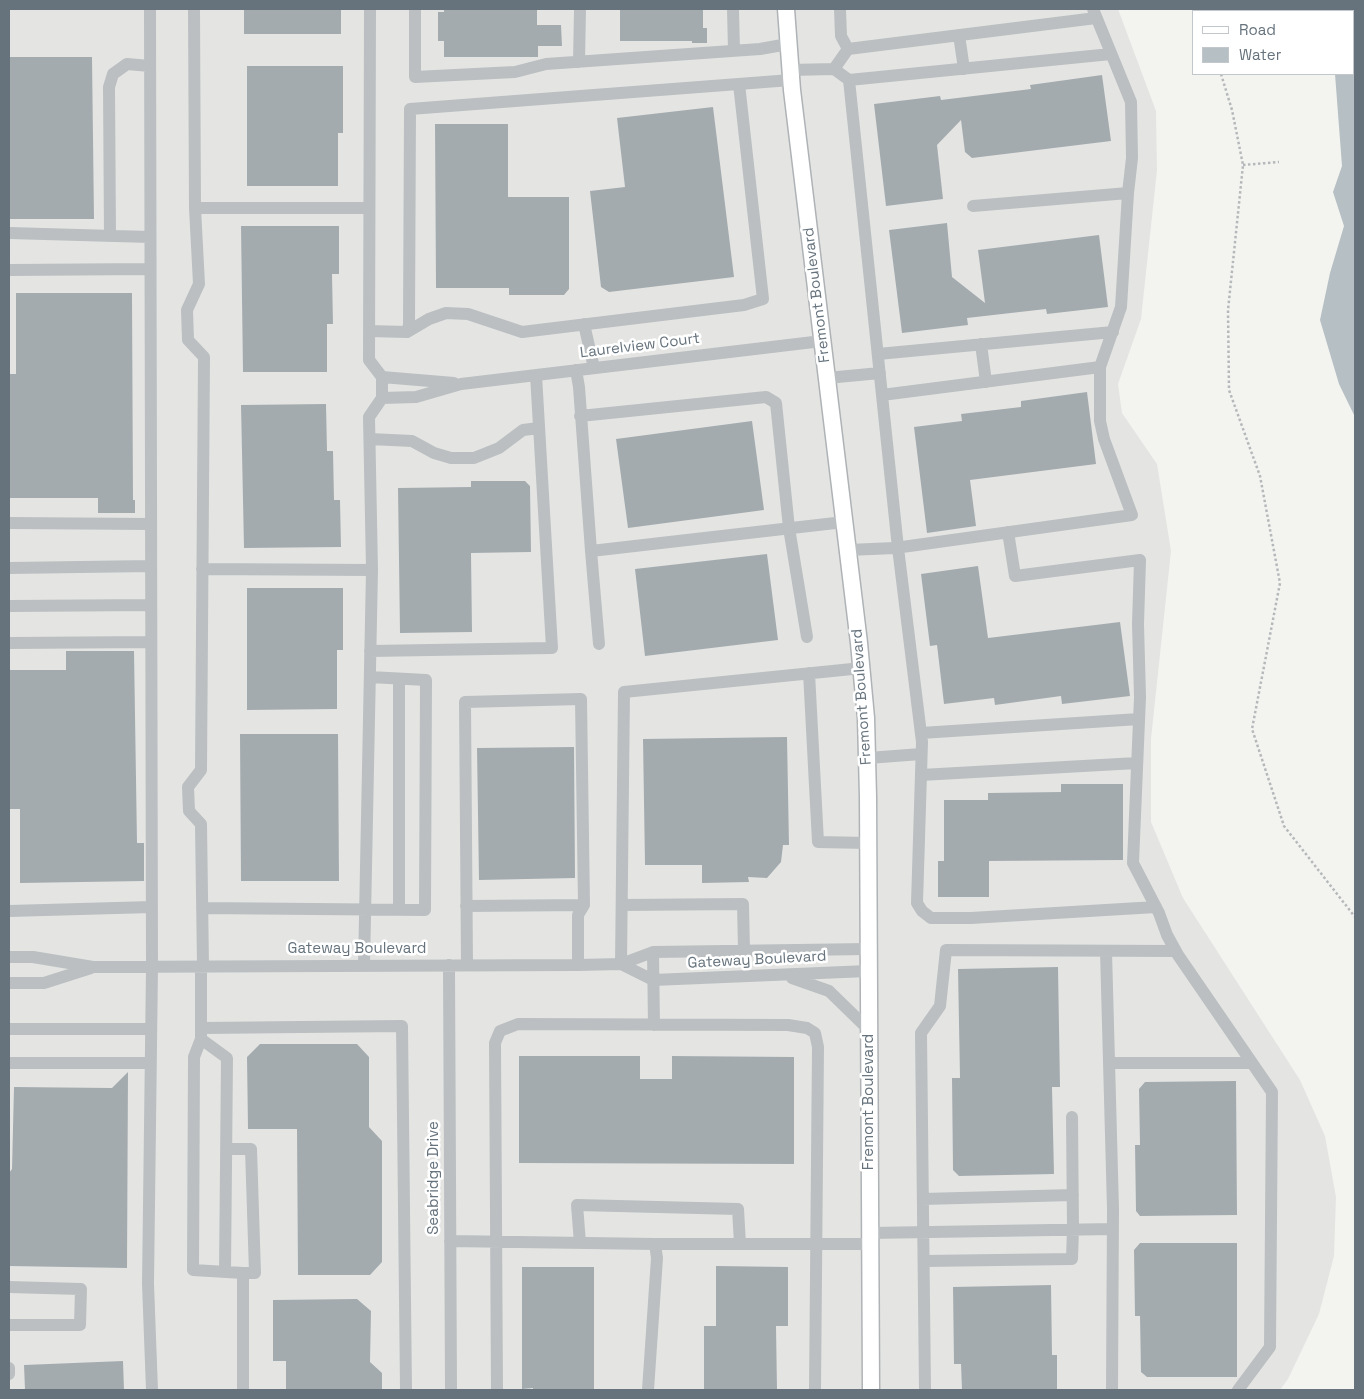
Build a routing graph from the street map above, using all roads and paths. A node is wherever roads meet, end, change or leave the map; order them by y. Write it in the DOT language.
graph roads {
  1 [pos="150,9"];
  2 [pos="194,9"];
  3 [pos="370,9"];
  4 [pos="415,9"];
  5 [pos="580,9"];
  6 [pos="733,9"];
  7 [pos="786,9"];
  8 [pos="840,9"];
  9 [pos="1094,13"];
  10 [pos="959,35"];
  11 [pos="788,44"];
  12 [pos="848,49"];
  13 [pos="734,51"];
  14 [pos="1111,54"];
  15 [pos="579,62"];
  16 [pos="150,66"];
  17 [pos="964,68"];
  18 [pos="834,69"];
  19 [pos="791,75"];
  20 [pos="1221,75"];
  21 [pos="849,80"];
  22 [pos="739,84"];
  23 [pos="1279,162"];
  24 [pos="1243,165"];
  25 [pos="1128,193"];
  26 [pos="973,206"];
  27 [pos="195,208"];
  28 [pos="369,208"];
  29 [pos="9,233"];
  30 [pos="110,236"];
  31 [pos="150,236"];
  32 [pos="150,269"];
  33 [pos="9,270"];
  34 [pos="584,324"];
  35 [pos="368,331"];
  36 [pos="407,332"];
  37 [pos="1113,332"];
  38 [pos="822,341"];
  39 [pos="981,344"];
  40 [pos="878,354"];
  41 [pos="1100,367"];
  42 [pos="594,368"];
  43 [pos="576,370"];
  44 [pos="880,373"];
  45 [pos="536,375"];
  46 [pos="382,377"];
  47 [pos="827,378"];
  48 [pos="986,382"];
  49 [pos="461,384"];
  50 [pos="882,395"];
  51 [pos="382,398"];
  52 [pos="580,416"];
  53 [pos="539,428"];
  54 [pos="370,440"];
  55 [pos="844,522"];
  56 [pos="9,523"];
  57 [pos="151,524"];
  58 [pos="789,528"];
  59 [pos="1008,532"];
  60 [pos="898,548"];
  61 [pos="848,550"];
  62 [pos="591,551"];
  63 [pos="151,566"];
  64 [pos="9,568"];
  65 [pos="202,569"];
  66 [pos="372,570"];
  67 [pos="151,605"];
  68 [pos="9,606"];
  69 [pos="807,637"];
  70 [pos="151,642"];
  71 [pos="9,643"];
  72 [pos="599,644"];
  73 [pos="370,651"];
  74 [pos="862,668"];
  75 [pos="809,673"];
  76 [pos="370,677"];
  77 [pos="399,678"];
  78 [pos="1139,719"];
  79 [pos="921,733"];
  80 [pos="922,754"];
  81 [pos="868,758"];
  82 [pos="1137,763"];
  83 [pos="921,775"];
  84 [pos="868,843"];
  85 [pos="584,905"];
  86 [pos="622,905"];
  87 [pos="466,906"];
  88 [pos="152,907"];
  89 [pos="1156,907"];
  90 [pos="202,908"];
  91 [pos="365,910"];
  92 [pos="398,910"];
  93 [pos="9,911"];
  94 [pos="1355,917"];
  95 [pos="868,949"];
  96 [pos="744,951"];
  97 [pos="1106,951"];
  98 [pos="1176,951"];
  99 [pos="653,952"];
  100 [pos="9,957"];
  101 [pos="621,964"];
  102 [pos="449,965"];
  103 [pos="466,965"];
  104 [pos="578,965"];
  105 [pos="152,966"];
  106 [pos="202,966"];
  107 [pos="364,966"];
  108 [pos="93,967"];
  109 [pos="868,971"];
  110 [pos="783,975"];
  111 [pos="654,980"];
  112 [pos="9,983"];
  113 [pos="654,1024"];
  114 [pos="150,1028"];
  115 [pos="9,1029"];
  116 [pos="869,1030"];
  117 [pos="201,1034"];
  118 [pos="9,1063"];
  119 [pos="1109,1063"];
  120 [pos="1252,1063"];
  121 [pos="150,1064"];
  122 [pos="1072,1117"];
  123 [pos="227,1149"];
  124 [pos="1073,1195"];
  125 [pos="923,1199"];
  126 [pos="1113,1228"];
  127 [pos="1073,1229"];
  128 [pos="924,1231"];
  129 [pos="870,1238"];
  130 [pos="450,1241"];
  131 [pos="495,1242"];
  132 [pos="580,1243"];
  133 [pos="655,1244"];
  134 [pos="740,1244"];
  135 [pos="817,1244"];
  136 [pos="924,1262"];
  137 [pos="225,1272"];
  138 [pos="243,1273"];
  139 [pos="9,1288"];
  140 [pos="9,1325"];
  141 [pos="9,1368"];
  142 [pos="9,1374"];
  143 [pos="152,1390"];
  144 [pos="243,1390"];
  145 [pos="406,1390"];
  146 [pos="450,1390"];
  147 [pos="497,1390"];
  148 [pos="648,1390"];
  149 [pos="815,1390"];
  150 [pos="871,1390"];
  151 [pos="925,1390"];
  152 [pos="1112,1390"];
  153 [pos="1238,1390"];
  1 -- 16 [label="street"];
  2 -- 27 [label="street"];
  3 -- 28 [label="street"];
  4 -- 15 [label="street"];
  5 -- 15 [label="street"];
  6 -- 13 [label="street"];
  7 -- 11 [label="main road, Fremont Boulevard"];
  8 -- 12 [label="street"];
  9 -- 10 [label="street"];
  9 -- 14 [label="street"];
  10 -- 12 [label="street"];
  10 -- 17 [label="street"];
  11 -- 13 [label="street"];
  11 -- 19 [label="main road, Fremont Boulevard"];
  12 -- 18 [label="street"];
  13 -- 15 [label="street"];
  14 -- 17 [label="street"];
  14 -- 25 [label="street"];
  16 -- 30 [label="street"];
  16 -- 31 [label="street"];
  17 -- 21 [label="street"];
  18 -- 19 [label="street"];
  18 -- 21 [label="street"];
  19 -- 22 [label="street"];
  19 -- 38 [label="main road, Fremont Boulevard"];
  20 -- 24 [label="path"];
  21 -- 40 [label="street"];
  22 -- 34 [label="street"];
  22 -- 36 [label="street"];
  23 -- 24 [label="path"];
  24 -- 94 [label="path"];
  25 -- 26 [label="street"];
  25 -- 37 [label="street"];
  27 -- 28 [label="street"];
  27 -- 65 [label="street"];
  28 -- 35 [label="street"];
  29 -- 30 [label="street"];
  30 -- 31 [label="street"];
  31 -- 32 [label="street"];
  32 -- 33 [label="street"];
  32 -- 57 [label="street"];
  34 -- 36 [label="street"];
  34 -- 42 [label="street"];
  35 -- 36 [label="street"];
  35 -- 46 [label="street"];
  37 -- 39 [label="street"];
  37 -- 41 [label="street"];
  38 -- 42 [label="street, Laurelview Court"];
  38 -- 47 [label="main road, Fremont Boulevard"];
  39 -- 40 [label="street"];
  39 -- 48 [label="street"];
  40 -- 44 [label="street"];
  41 -- 48 [label="street"];
  41 -- 59 [label="street"];
  42 -- 43 [label="street, Laurelview Court"];
  43 -- 45 [label="street, Laurelview Court"];
  43 -- 52 [label="street"];
  44 -- 47 [label="street"];
  44 -- 50 [label="street"];
  45 -- 49 [label="street, Laurelview Court"];
  45 -- 53 [label="street"];
  46 -- 49 [label="street"];
  46 -- 51 [label="street"];
  47 -- 55 [label="main road, Fremont Boulevard"];
  48 -- 50 [label="street"];
  49 -- 51 [label="street"];
  50 -- 60 [label="street"];
  51 -- 54 [label="street"];
  52 -- 58 [label="street"];
  52 -- 62 [label="street"];
  53 -- 54 [label="street"];
  53 -- 73 [label="street"];
  54 -- 66 [label="street"];
  55 -- 58 [label="street"];
  55 -- 61 [label="main road, Fremont Boulevard"];
  56 -- 57 [label="street"];
  57 -- 63 [label="street"];
  58 -- 62 [label="street"];
  58 -- 69 [label="street"];
  59 -- 60 [label="street"];
  59 -- 78 [label="street"];
  60 -- 61 [label="street"];
  60 -- 79 [label="street"];
  61 -- 74 [label="main road, Fremont Boulevard"];
  62 -- 72 [label="street"];
  63 -- 64 [label="street"];
  63 -- 67 [label="street"];
  65 -- 66 [label="street"];
  65 -- 90 [label="street"];
  66 -- 73 [label="street"];
  67 -- 68 [label="street"];
  67 -- 70 [label="street"];
  70 -- 71 [label="street"];
  70 -- 88 [label="street"];
  73 -- 76 [label="street"];
  74 -- 75 [label="street"];
  74 -- 81 [label="main road, Fremont Boulevard"];
  75 -- 84 [label="street"];
  75 -- 86 [label="street"];
  76 -- 77 [label="street"];
  76 -- 91 [label="street"];
  77 -- 92 [label="street"];
  77 -- 92 [label="street"];
  78 -- 79 [label="street"];
  78 -- 82 [label="street"];
  79 -- 80 [label="street"];
  80 -- 81 [label="street"];
  80 -- 83 [label="street"];
  81 -- 84 [label="main road, Fremont Boulevard"];
  82 -- 83 [label="street"];
  82 -- 89 [label="street"];
  83 -- 89 [label="street"];
  84 -- 95 [label="main road, Fremont Boulevard"];
  85 -- 87 [label="street"];
  85 -- 87 [label="street"];
  85 -- 104 [label="street"];
  86 -- 96 [label="street"];
  86 -- 101 [label="street"];
  87 -- 103 [label="street"];
  88 -- 93 [label="street"];
  88 -- 105 [label="street"];
  89 -- 98 [label="street"];
  90 -- 91 [label="street"];
  90 -- 106 [label="street"];
  91 -- 92 [label="street"];
  91 -- 107 [label="street"];
  95 -- 96 [label="street, Gateway Boulevard"];
  95 -- 109 [label="main road, Fremont Boulevard"];
  96 -- 99 [label="street, Gateway Boulevard"];
  97 -- 98 [label="street"];
  97 -- 119 [label="street"];
  97 -- 125 [label="street"];
  98 -- 120 [label="street"];
  99 -- 101 [label="street, Gateway Boulevard"];
  99 -- 111 [label="street"];
  100 -- 108 [label="street, Gateway Boulevard"];
  101 -- 104 [label="street, Gateway Boulevard"];
  101 -- 111 [label="street, Gateway Boulevard"];
  102 -- 103 [label="street, Gateway Boulevard"];
  102 -- 107 [label="street, Gateway Boulevard"];
  102 -- 130 [label="street, Seabridge Drive"];
  103 -- 104 [label="street, Gateway Boulevard"];
  105 -- 106 [label="street, Gateway Boulevard"];
  105 -- 108 [label="street, Gateway Boulevard"];
  105 -- 114 [label="street"];
  106 -- 107 [label="street, Gateway Boulevard"];
  106 -- 117 [label="street"];
  108 -- 112 [label="street, Gateway Boulevard"];
  109 -- 110 [label="street, Gateway Boulevard"];
  109 -- 116 [label="main road, Fremont Boulevard"];
  110 -- 111 [label="street, Gateway Boulevard"];
  110 -- 116 [label="street"];
  111 -- 113 [label="street"];
  113 -- 131 [label="street"];
  113 -- 135 [label="street"];
  114 -- 115 [label="street"];
  114 -- 121 [label="street"];
  116 -- 129 [label="main road, Fremont Boulevard"];
  117 -- 123 [label="street"];
  117 -- 137 [label="street"];
  117 -- 145 [label="street"];
  118 -- 121 [label="street"];
  119 -- 120 [label="street"];
  119 -- 126 [label="street"];
  120 -- 153 [label="street"];
  121 -- 143 [label="street"];
  122 -- 124 [label="street"];
  123 -- 137 [label="street"];
  123 -- 138 [label="street"];
  124 -- 125 [label="street"];
  124 -- 127 [label="street"];
  125 -- 128 [label="street"];
  126 -- 127 [label="street"];
  126 -- 152 [label="street"];
  127 -- 128 [label="street"];
  127 -- 136 [label="street"];
  128 -- 129 [label="street"];
  128 -- 136 [label="street"];
  129 -- 135 [label="street"];
  129 -- 150 [label="main road, Fremont Boulevard"];
  130 -- 131 [label="street"];
  130 -- 146 [label="street, Seabridge Drive"];
  131 -- 132 [label="street"];
  131 -- 147 [label="street"];
  132 -- 133 [label="street"];
  132 -- 134 [label="street"];
  133 -- 134 [label="street"];
  133 -- 148 [label="street"];
  134 -- 135 [label="street"];
  135 -- 149 [label="street"];
  136 -- 151 [label="street"];
  137 -- 138 [label="street"];
  138 -- 144 [label="street"];
  139 -- 140 [label="street"];
  141 -- 142 [label="street"];
}
